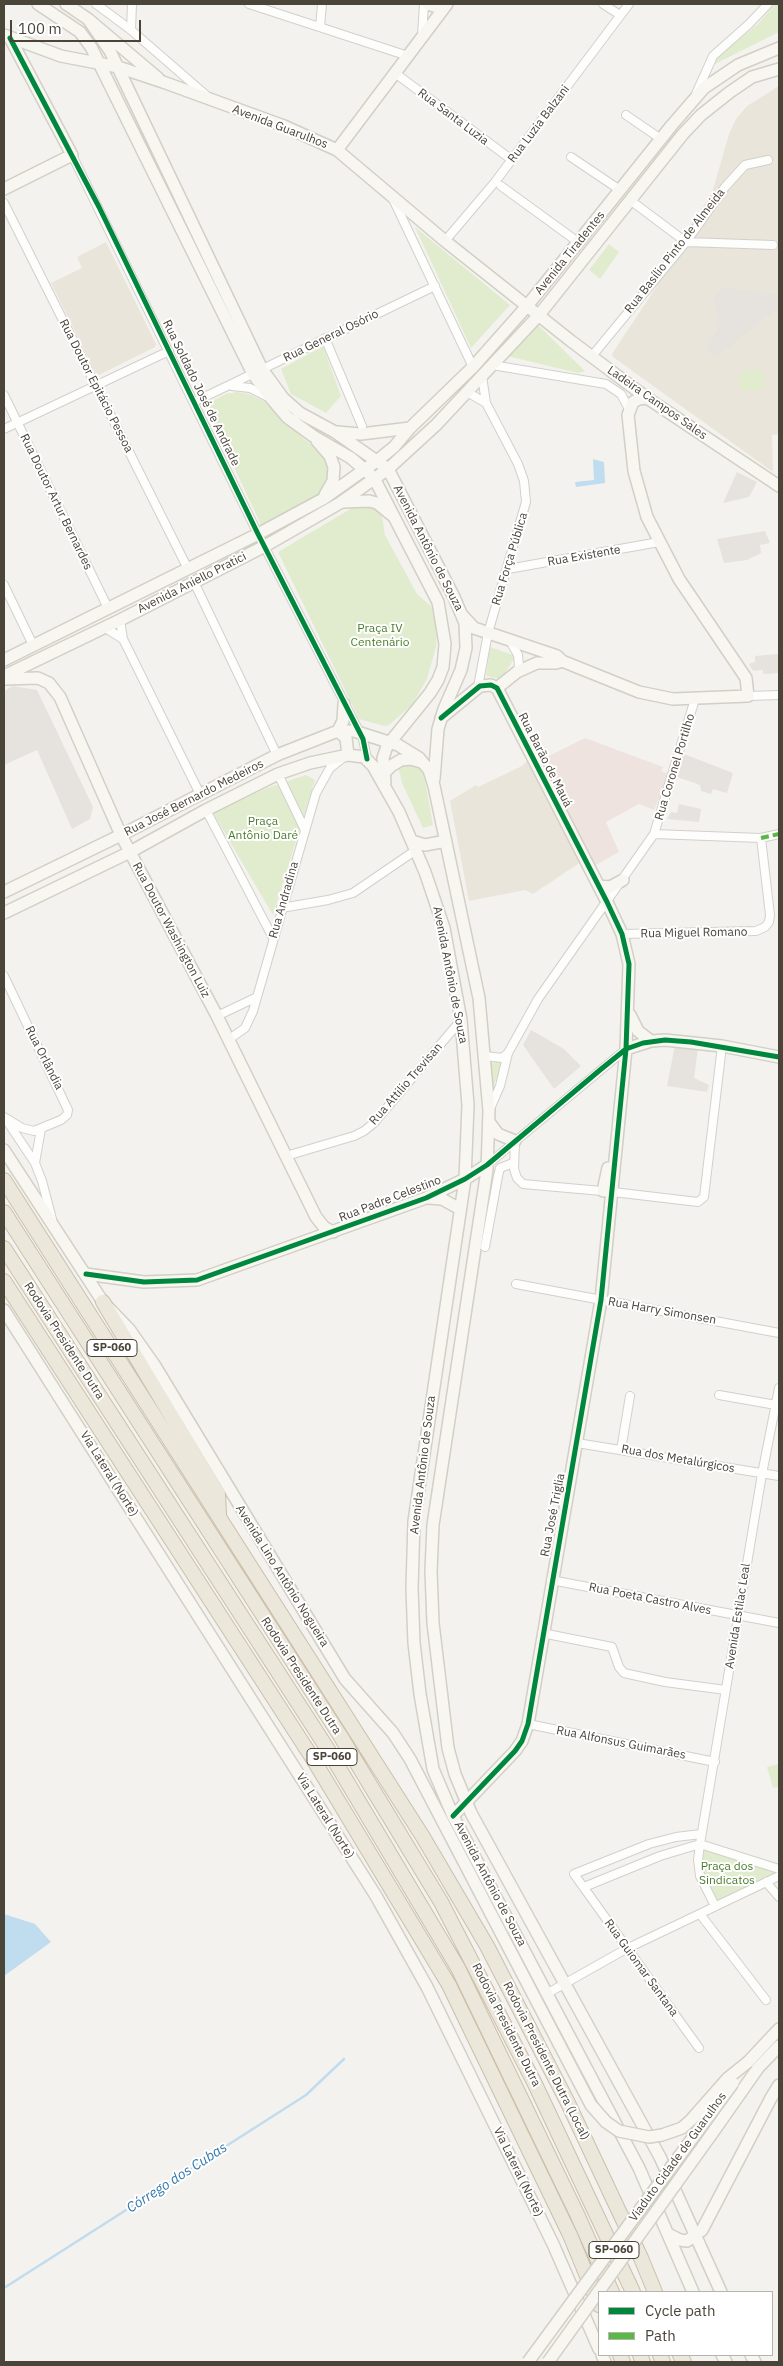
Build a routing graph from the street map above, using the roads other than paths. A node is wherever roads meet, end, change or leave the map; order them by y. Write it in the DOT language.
graph roads {
  1 [pos="38,4"];
  2 [pos="66,4"];
  3 [pos="96,4"];
  4 [pos="132,4"];
  5 [pos="249,4"];
  6 [pos="322,4"];
  7 [pos="424,4"];
  8 [pos="428,4"];
  9 [pos="603,4"];
  10 [pos="629,4"];
  11 [pos="768,4"];
  12 [pos="445,6"];
  13 [pos="620,15"];
  14 [pos="88,19"];
  15 [pos="320,27"];
  16 [pos="131,30"];
  17 [pos="7,36"];
  18 [pos="422,38"];
  19 [pos="30,45"];
  20 [pos="779,48"];
  21 [pos="408,56"];
  22 [pos="100,65"];
  23 [pos="118,67"];
  24 [pos="779,69"];
  25 [pos="704,71"];
  26 [pos="29,72"];
  27 [pos="395,73"];
  28 [pos="713,80"];
  29 [pos="164,82"];
  30 [pos="114,92"];
  31 [pos="694,100"];
  32 [pos="214,102"];
  33 [pos="626,115"];
  34 [pos="661,139"];
  35 [pos="337,150"];
  36 [pos="72,155"];
  37 [pos="571,157"];
  38 [pos="512,160"];
  39 [pos="768,160"];
  40 [pos="501,186"];
  41 [pos="4,189"];
  42 [pos="620,190"];
  43 [pos="390,193"];
  44 [pos="630,200"];
  45 [pos="4,203"];
  46 [pos="445,241"];
  47 [pos="578,242"];
  48 [pos="686,242"];
  49 [pos="773,244"];
  50 [pos="435,286"];
  51 [pos="527,306"];
  52 [pos="539,315"];
  53 [pos="325,338"];
  54 [pos="169,351"];
  55 [pos="592,356"];
  56 [pos="492,365"];
  57 [pos="473,367"];
  58 [pos="258,372"];
  59 [pos="482,376"];
  60 [pos="96,386"];
  61 [pos="228,386"];
  62 [pos="467,392"];
  63 [pos="4,395"];
  64 [pos="270,398"];
  65 [pos="647,398"];
  66 [pos="194,402"];
  67 [pos="486,403"];
  68 [pos="629,409"];
  69 [pos="17,423"];
  70 [pos="362,426"];
  71 [pos="410,428"];
  72 [pos="4,429"];
  73 [pos="335,432"];
  74 [pos="313,436"];
  75 [pos="378,460"];
  76 [pos="365,468"];
  77 [pos="388,469"];
  78 [pos="374,478"];
  79 [pos="779,486"];
  80 [pos="323,499"];
  81 [pos="340,503"];
  82 [pos="396,519"];
  83 [pos="258,534"];
  84 [pos="659,542"];
  85 [pos="264,546"];
  86 [pos="188,569"];
  87 [pos="508,569"];
  88 [pos="194,582"];
  89 [pos="4,585"];
  90 [pos="108,608"];
  91 [pos="462,616"];
  92 [pos="120,620"];
  93 [pos="104,628"];
  94 [pos="488,633"];
  95 [pos="123,639"];
  96 [pos="510,639"];
  97 [pos="33,645"];
  98 [pos="4,660"];
  99 [pos="562,661"];
  100 [pos="517,672"];
  101 [pos="4,677"];
  102 [pos="478,687"];
  103 [pos="497,688"];
  104 [pos="779,694"];
  105 [pos="748,696"];
  106 [pos="695,699"];
  107 [pos="344,704"];
  108 [pos="441,718"];
  109 [pos="338,731"];
  110 [pos="360,733"];
  111 [pos="389,742"];
  112 [pos="277,755"];
  113 [pos="348,755"];
  114 [pos="367,759"];
  115 [pos="425,764"];
  116 [pos="278,774"];
  117 [pos="384,774"];
  118 [pos="385,786"];
  119 [pos="434,786"];
  120 [pos="200,794"];
  121 [pos="206,810"];
  122 [pos="305,830"];
  123 [pos="654,834"];
  124 [pos="779,834"];
  125 [pos="121,835"];
  126 [pos="761,838"];
  127 [pos="446,842"];
  128 [pos="414,845"];
  129 [pos="130,852"];
  130 [pos="623,880"];
  131 [pos="599,886"];
  132 [pos="4,892"];
  133 [pos="607,902"];
  134 [pos="281,908"];
  135 [pos="5,909"];
  136 [pos="622,934"];
  137 [pos="273,938"];
  138 [pos="4,976"];
  139 [pos="255,998"];
  140 [pos="628,1011"];
  141 [pos="217,1016"];
  142 [pos="461,1020"];
  143 [pos="228,1040"];
  144 [pos="651,1041"];
  145 [pos="722,1046"];
  146 [pos="626,1049"];
  147 [pos="508,1053"];
  148 [pos="485,1056"];
  149 [pos="779,1057"];
  150 [pos="4,1116"];
  151 [pos="489,1116"];
  152 [pos="41,1129"];
  153 [pos="515,1141"];
  154 [pos="4,1150"];
  155 [pos="286,1156"];
  156 [pos="35,1163"];
  157 [pos="513,1163"];
  158 [pos="487,1165"];
  159 [pos="464,1179"];
  160 [pos="4,1180"];
  161 [pos="608,1191"];
  162 [pos="426,1198"];
  163 [pos="460,1209"];
  164 [pos="4,1212"];
  165 [pos="316,1217"];
  166 [pos="53,1224"];
  167 [pos="333,1232"];
  168 [pos="312,1240"];
  169 [pos="485,1247"];
  170 [pos="4,1248"];
  171 [pos="86,1274"];
  172 [pos="4,1281"];
  173 [pos="516,1284"];
  174 [pos="601,1300"];
  175 [pos="103,1302"];
  176 [pos="4,1310"];
  177 [pos="779,1333"];
  178 [pos="779,1388"];
  179 [pos="719,1395"];
  180 [pos="630,1396"];
  181 [pos="776,1405"];
  182 [pos="577,1443"];
  183 [pos="621,1450"];
  184 [pos="762,1474"];
  185 [pos="779,1476"];
  186 [pos="220,1517"];
  187 [pos="551,1580"];
  188 [pos="739,1616"];
  189 [pos="779,1623"];
  190 [pos="542,1633"];
  191 [pos="726,1690"];
  192 [pos="528,1724"];
  193 [pos="715,1762"];
  194 [pos="466,1802"];
  195 [pos="453,1816"];
  196 [pos="701,1834"];
  197 [pos="423,1837"];
  198 [pos="700,1844"];
  199 [pos="779,1869"];
  200 [pos="779,1876"];
  201 [pos="766,1882"];
  202 [pos="584,1887"];
  203 [pos="779,1897"];
  204 [pos="715,1906"];
  205 [pos="700,1914"];
  206 [pos="626,1949"];
  207 [pos="565,1984"];
  208 [pos="548,1993"];
  209 [pos="766,2000"];
  210 [pos="779,2029"];
  211 [pos="779,2046"];
  212 [pos="700,2048"];
  213 [pos="748,2062"];
  214 [pos="779,2085"];
  215 [pos="668,2234"];
  216 [pos="696,2237"];
  217 [pos="599,2291"];
  218 [pos="612,2291"];
  219 [pos="633,2291"];
  220 [pos="655,2291"];
  221 [pos="693,2291"];
  222 [pos="721,2291"];
  223 [pos="598,2292"];
  224 [pos="598,2303"];
  225 [pos="598,2347"];
  226 [pos="528,2362"];
  227 [pos="548,2362"];
  1 -- 22 [label="main road"];
  2 -- 14 [label="main road"];
  3 -- 16 [label="street"];
  4 -- 16 [label="street"];
  5 -- 15 [label="street"];
  6 -- 15 [label="street"];
  7 -- 18 [label="street"];
  8 -- 12 [label="main road"];
  9 -- 13 [label="street"];
  10 -- 13 [label="street, Rua Luzia Balzani"];
  11 -- 25 [label="street"];
  12 -- 18 [label="main road"];
  13 -- 38 [label="street, Rua Luzia Balzani"];
  14 -- 23 [label="main road"];
  14 -- 29 [label="main road"];
  15 -- 21 [label="street"];
  16 -- 32 [label="street"];
  17 -- 19 [label="main road, Avenida Guarulhos"];
  17 -- 26 [label="main road, Rua Soldado José de Andrade"];
  18 -- 21 [label="main road"];
  19 -- 22 [label="main road, Avenida Guarulhos"];
  19 -- 26 [label="main road, Rua Soldado José de Andrade"];
  20 -- 28 [label="main road, Avenida Tiradentes"];
  21 -- 27 [label="main road"];
  22 -- 23 [label="main road, Avenida Guarulhos"];
  22 -- 30 [label="main road"];
  23 -- 29 [label="main road, Avenida Guarulhos"];
  23 -- 30 [label="main road"];
  23 -- 58 [label="main road"];
  24 -- 44 [label="main road, Avenida Tiradentes"];
  25 -- 28 [label="street"];
  25 -- 31 [label="street"];
  26 -- 36 [label="main road, Rua Soldado José de Andrade"];
  27 -- 35 [label="main road"];
  27 -- 38 [label="street, Rua Santa Luzia"];
  28 -- 31 [label="main road, Avenida Tiradentes"];
  29 -- 32 [label="main road, Avenida Guarulhos"];
  30 -- 58 [label="main road"];
  31 -- 34 [label="main road, Avenida Tiradentes"];
  32 -- 35 [label="main road, Avenida Guarulhos"];
  33 -- 34 [label="street"];
  34 -- 42 [label="main road, Avenida Tiradentes"];
  35 -- 43 [label="main road, Avenida Guarulhos"];
  36 -- 41 [label="main road"];
  36 -- 54 [label="street, Rua Soldado José de Andrade"];
  37 -- 42 [label="street"];
  38 -- 46 [label="street, Rua Luzia Balzani"];
  39 -- 48 [label="street, Rua Basílio Pinto de Almeida"];
  40 -- 47 [label="street"];
  42 -- 47 [label="main road, Avenida Tiradentes"];
  43 -- 46 [label="main road, Avenida Guarulhos"];
  43 -- 50 [label="street"];
  44 -- 48 [label="street"];
  44 -- 52 [label="main road, Avenida Tiradentes"];
  45 -- 60 [label="street, Rua Doutor Epitácio Pessoa"];
  46 -- 51 [label="main road, Avenida Guarulhos"];
  47 -- 51 [label="main road, Avenida Tiradentes"];
  48 -- 49 [label="street"];
  48 -- 55 [label="street, Rua Basílio Pinto de Almeida"];
  50 -- 53 [label="street, Rua General Osório"];
  50 -- 57 [label="street"];
  51 -- 52 [label="main road, Avenida Guarulhos"];
  51 -- 57 [label="main road, Avenida Tiradentes"];
  52 -- 55 [label="main road, Ladeira Campos Sales"];
  52 -- 56 [label="main road, Avenida Tiradentes"];
  53 -- 58 [label="street, Rua General Osório"];
  53 -- 70 [label="street"];
  54 -- 60 [label="street"];
  54 -- 66 [label="street, Rua Soldado José de Andrade"];
  55 -- 65 [label="main road, Ladeira Campos Sales"];
  56 -- 59 [label="main road, Avenida Tiradentes"];
  56 -- 68 [label="street"];
  57 -- 71 [label="main road, Avenida Tiradentes"];
  58 -- 61 [label="street, Rua General Osório"];
  58 -- 64 [label="main road"];
  58 -- 73 [label="main road"];
  59 -- 62 [label="main road, Avenida Tiradentes"];
  59 -- 67 [label="street, Rua Força Pública"];
  60 -- 69 [label="street"];
  60 -- 86 [label="street, Rua Doutor Epitácio Pessoa"];
  61 -- 64 [label="street"];
  61 -- 66 [label="street, Rua General Osório"];
  62 -- 67 [label="street"];
  62 -- 77 [label="main road, Avenida Tiradentes"];
  63 -- 69 [label="street, Rua Doutor Artur Bernardes"];
  64 -- 74 [label="main road"];
  65 -- 68 [label="main road"];
  65 -- 79 [label="main road, Ladeira Campos Sales"];
  66 -- 83 [label="street, Rua Soldado José de Andrade"];
  67 -- 87 [label="street, Rua Força Pública"];
  68 -- 84 [label="main road"];
  69 -- 72 [label="street"];
  69 -- 90 [label="street, Rua Doutor Artur Bernardes"];
  71 -- 73 [label="main road"];
  71 -- 75 [label="main road, Avenida Tiradentes"];
  73 -- 75 [label="main road, Avenida Antônio de Souza"];
  74 -- 76 [label="main road, Avenida Antônio de Souza"];
  74 -- 80 [label="main road"];
  75 -- 76 [label="main road, Avenida Tiradentes"];
  75 -- 77 [label="main road, Avenida Antônio de Souza"];
  76 -- 78 [label="main road, Avenida Antônio de Souza"];
  76 -- 80 [label="main road, Avenida Aniello Pratici"];
  77 -- 78 [label="main road, Avenida Tiradentes"];
  77 -- 91 [label="main road, Avenida Antônio de Souza"];
  78 -- 81 [label="main road, Avenida Aniello Pratici"];
  78 -- 82 [label="main road, Avenida Antônio de Souza"];
  80 -- 83 [label="main road, Avenida Aniello Pratici"];
  81 -- 82 [label="main road"];
  81 -- 85 [label="main road, Avenida Aniello Pratici"];
  82 -- 111 [label="main road, Avenida Antônio de Souza"];
  83 -- 85 [label="street, Rua Soldado José de Andrade"];
  83 -- 86 [label="main road, Avenida Aniello Pratici"];
  84 -- 87 [label="street, Rua Existente"];
  84 -- 105 [label="main road"];
  85 -- 88 [label="main road, Avenida Aniello Pratici"];
  85 -- 107 [label="street, Rua Soldado José de Andrade"];
  86 -- 90 [label="main road, Avenida Aniello Pratici"];
  87 -- 94 [label="street, Rua Força Pública"];
  88 -- 92 [label="main road, Avenida Aniello Pratici"];
  88 -- 112 [label="street"];
  89 -- 97 [label="street"];
  90 -- 97 [label="main road, Avenida Aniello Pratici"];
  91 -- 94 [label="main road"];
  91 -- 108 [label="main road, Avenida Antônio de Souza"];
  92 -- 93 [label="main road, Avenida Aniello Pratici"];
  92 -- 95 [label="street"];
  93 -- 95 [label="street"];
  93 -- 101 [label="main road, Avenida Aniello Pratici"];
  94 -- 96 [label="main road"];
  94 -- 102 [label="street"];
  95 -- 120 [label="street"];
  96 -- 99 [label="main road"];
  96 -- 100 [label="street"];
  97 -- 98 [label="main road, Avenida Aniello Pratici"];
  99 -- 100 [label="main road"];
  99 -- 106 [label="main road"];
  100 -- 103 [label="main road"];
  101 -- 125 [label="main road, Rua Doutor Washington Luiz"];
  102 -- 103 [label="main road"];
  102 -- 108 [label="main road"];
  103 -- 131 [label="main road, Rua Barão de Mauá"];
  104 -- 105 [label="street"];
  105 -- 106 [label="main road"];
  106 -- 123 [label="street, Rua Coronel Portilho"];
  107 -- 109 [label="main road"];
  107 -- 110 [label="street, Rua Soldado José de Andrade"];
  108 -- 119 [label="main road, Avenida Antônio de Souza"];
  109 -- 110 [label="main road, Rua José Bernardo Medeiros"];
  109 -- 112 [label="main road, Rua José Bernardo Medeiros"];
  109 -- 113 [label="main road"];
  110 -- 111 [label="main road, Rua José Bernardo Medeiros"];
  110 -- 114 [label="street, Rua Soldado José de Andrade"];
  111 -- 115 [label="main road"];
  111 -- 117 [label="main road, Avenida Antônio de Souza"];
  112 -- 120 [label="main road, Rua José Bernardo Medeiros"];
  113 -- 114 [label="main road"];
  113 -- 116 [label="main road, Rua José Bernardo Medeiros"];
  113 -- 122 [label="street, Rua Andradina"];
  114 -- 118 [label="main road, Avenida Antônio de Souza"];
  115 -- 117 [label="main road"];
  115 -- 119 [label="main road, Avenida Antônio de Souza"];
  116 -- 121 [label="main road, Rua José Bernardo Medeiros"];
  116 -- 122 [label="street"];
  117 -- 118 [label="main road, Avenida Antônio de Souza"];
  118 -- 128 [label="main road, Avenida Antônio de Souza"];
  119 -- 127 [label="main road, Avenida Antônio de Souza"];
  120 -- 125 [label="main road, Rua José Bernardo Medeiros"];
  121 -- 129 [label="main road, Rua José Bernardo Medeiros"];
  121 -- 137 [label="street"];
  122 -- 134 [label="street, Rua Andradina"];
  123 -- 126 [label="street"];
  123 -- 130 [label="street, Rua Coronel Portilho"];
  124 -- 126 [label="street"];
  125 -- 129 [label="main road, Rua Doutor Washington Luiz"];
  125 -- 132 [label="main road, Rua José Bernardo Medeiros"];
  126 -- 136 [label="street, Rua Miguel Romano"];
  127 -- 128 [label="main road"];
  127 -- 148 [label="main road, Avenida Antônio de Souza"];
  128 -- 134 [label="street"];
  128 -- 142 [label="main road, Avenida Antônio de Souza"];
  129 -- 135 [label="main road, Rua José Bernardo Medeiros"];
  129 -- 141 [label="main road, Rua Doutor Washington Luiz"];
  130 -- 131 [label="main road"];
  130 -- 133 [label="street, Rua Coronel Portilho"];
  131 -- 133 [label="main road, Rua Barão de Mauá"];
  133 -- 136 [label="main road, Rua Barão de Mauá"];
  133 -- 147 [label="street, Rua Coronel Portilho"];
  134 -- 137 [label="street, Rua Andradina"];
  136 -- 140 [label="main road, Rua Barão de Mauá"];
  137 -- 139 [label="street, Rua Andradina"];
  138 -- 152 [label="street, Rua Orlândia"];
  139 -- 141 [label="street"];
  139 -- 143 [label="street, Rua Andradina"];
  140 -- 144 [label="main road"];
  140 -- 146 [label="main road, Rua Barão de Mauá"];
  141 -- 143 [label="main road, Rua Doutor Washington Luiz"];
  142 -- 155 [label="street, Rua Attilio Trevisan"];
  142 -- 159 [label="main road, Avenida Antônio de Souza"];
  143 -- 155 [label="main road, Rua Doutor Washington Luiz"];
  144 -- 145 [label="main road, Rua Padre Celestino"];
  144 -- 146 [label="main road, Rua Padre Celestino"];
  145 -- 149 [label="main road, Rua Padre Celestino"];
  145 -- 161 [label="street"];
  146 -- 153 [label="street, Rua Padre Celestino"];
  146 -- 161 [label="main road, Rua José Triglia"];
  147 -- 148 [label="street"];
  147 -- 151 [label="street, Rua Coronel Portilho"];
  148 -- 151 [label="main road, Avenida Antônio de Souza"];
  150 -- 152 [label="street"];
  150 -- 156 [label="street, Avenida Lino Antônio Nogueira"];
  151 -- 153 [label="main road"];
  151 -- 158 [label="main road, Avenida Antônio de Souza"];
  152 -- 156 [label="street"];
  153 -- 157 [label="street"];
  153 -- 158 [label="street, Rua Padre Celestino"];
  154 -- 166 [label="main road, Avenida Lino Antônio Nogueira"];
  155 -- 165 [label="main road, Rua Doutor Washington Luiz"];
  156 -- 166 [label="street, Avenida Lino Antônio Nogueira"];
  157 -- 161 [label="street"];
  157 -- 169 [label="street"];
  158 -- 159 [label="main road, Rua Padre Celestino"];
  158 -- 194 [label="main road, Avenida Antônio de Souza"];
  159 -- 162 [label="main road, Rua Padre Celestino"];
  159 -- 163 [label="main road, Avenida Antônio de Souza"];
  160 -- 186 [label="highway, Rodovia Presidente Dutra / SP-060"];
  161 -- 174 [label="main road, Rua José Triglia"];
  162 -- 163 [label="main road"];
  162 -- 167 [label="main road, Rua Padre Celestino"];
  163 -- 195 [label="main road, Avenida Antônio de Souza"];
  164 -- 219 [label="highway, Rodovia Presidente Dutra / SP-060"];
  165 -- 167 [label="main road, Rua Doutor Washington Luiz"];
  165 -- 168 [label="main road"];
  166 -- 171 [label="main road, Avenida Lino Antônio Nogueira"];
  167 -- 168 [label="main road, Rua Padre Celestino"];
  168 -- 171 [label="main road, Rua Padre Celestino"];
  170 -- 218 [label="highway, Rodovia Presidente Dutra / SP-060"];
  171 -- 175 [label="main road, Avenida Lino Antônio Nogueira"];
  172 -- 224 [label="highway, Rodovia Presidente Dutra / SP-060"];
  173 -- 174 [label="street, Rua Harry Simonsen"];
  174 -- 177 [label="street, Rua Harry Simonsen"];
  174 -- 182 [label="main road, Rua José Triglia"];
  175 -- 186 [label="highway"];
  175 -- 213 [label="main road, Avenida Lino Antônio Nogueira, bridge"];
  176 -- 225 [label="main road, Via Lateral (Norte)"];
  178 -- 181 [label="street, Avenida Estilac Leal"];
  179 -- 181 [label="street"];
  180 -- 183 [label="street"];
  181 -- 184 [label="street, Avenida Estilac Leal"];
  182 -- 183 [label="street, Rua dos Metalúrgicos"];
  182 -- 187 [label="main road, Rua José Triglia"];
  183 -- 184 [label="street, Rua dos Metalúrgicos"];
  184 -- 185 [label="street, Rua dos Metalúrgicos"];
  184 -- 188 [label="street, Avenida Estilac Leal"];
  186 -- 197 [label="highway, Rodovia Presidente Dutra / SP-060"];
  187 -- 188 [label="street, Rua Poeta Castro Alves"];
  187 -- 190 [label="main road, Rua José Triglia"];
  188 -- 189 [label="street, Rua Poeta Castro Alves"];
  188 -- 191 [label="street, Avenida Estilac Leal"];
  190 -- 191 [label="street"];
  190 -- 192 [label="main road, Rua José Triglia"];
  191 -- 193 [label="street, Avenida Estilac Leal"];
  192 -- 193 [label="street, Rua Alfonsus Guimarães"];
  192 -- 194 [label="main road, Rua José Triglia"];
  193 -- 196 [label="street, Avenida Estilac Leal"];
  194 -- 195 [label="main road, Rua José Triglia"];
  194 -- 207 [label="main road, Avenida Antônio de Souza"];
  195 -- 208 [label="main road, Avenida Antônio de Souza"];
  196 -- 198 [label="street, Avenida Estilac Leal"];
  196 -- 202 [label="street, Rua Guiomar Santana"];
  197 -- 220 [label="highway, Rodovia Presidente Dutra (Local) / SP-060"];
  198 -- 199 [label="street"];
  198 -- 202 [label="street"];
  198 -- 204 [label="street, Avenida Estilac Leal"];
  200 -- 201 [label="street"];
  201 -- 203 [label="street"];
  201 -- 204 [label="street"];
  202 -- 206 [label="street, Rua Guiomar Santana"];
  204 -- 205 [label="street"];
  205 -- 206 [label="street"];
  205 -- 209 [label="street"];
  206 -- 207 [label="street"];
  206 -- 212 [label="street, Rua Guiomar Santana"];
  207 -- 208 [label="street"];
  207 -- 216 [label="main road, Avenida Antônio de Souza"];
  208 -- 215 [label="main road, Avenida Antônio de Souza"];
  210 -- 213 [label="main road, Viaduto Cidade de Guarulhos"];
  211 -- 217 [label="main road, Viaduto Cidade de Guarulhos, bridge"];
  213 -- 226 [label="main road, Viaduto Cidade de Guarulhos, bridge"];
  214 -- 216 [label="main road"];
  215 -- 216 [label="main road"];
  215 -- 221 [label="main road, Avenida Antônio de Souza"];
  216 -- 222 [label="main road, Avenida Antônio de Souza"];
  223 -- 227 [label="main road, Viaduto Cidade de Guarulhos, bridge"];
}
